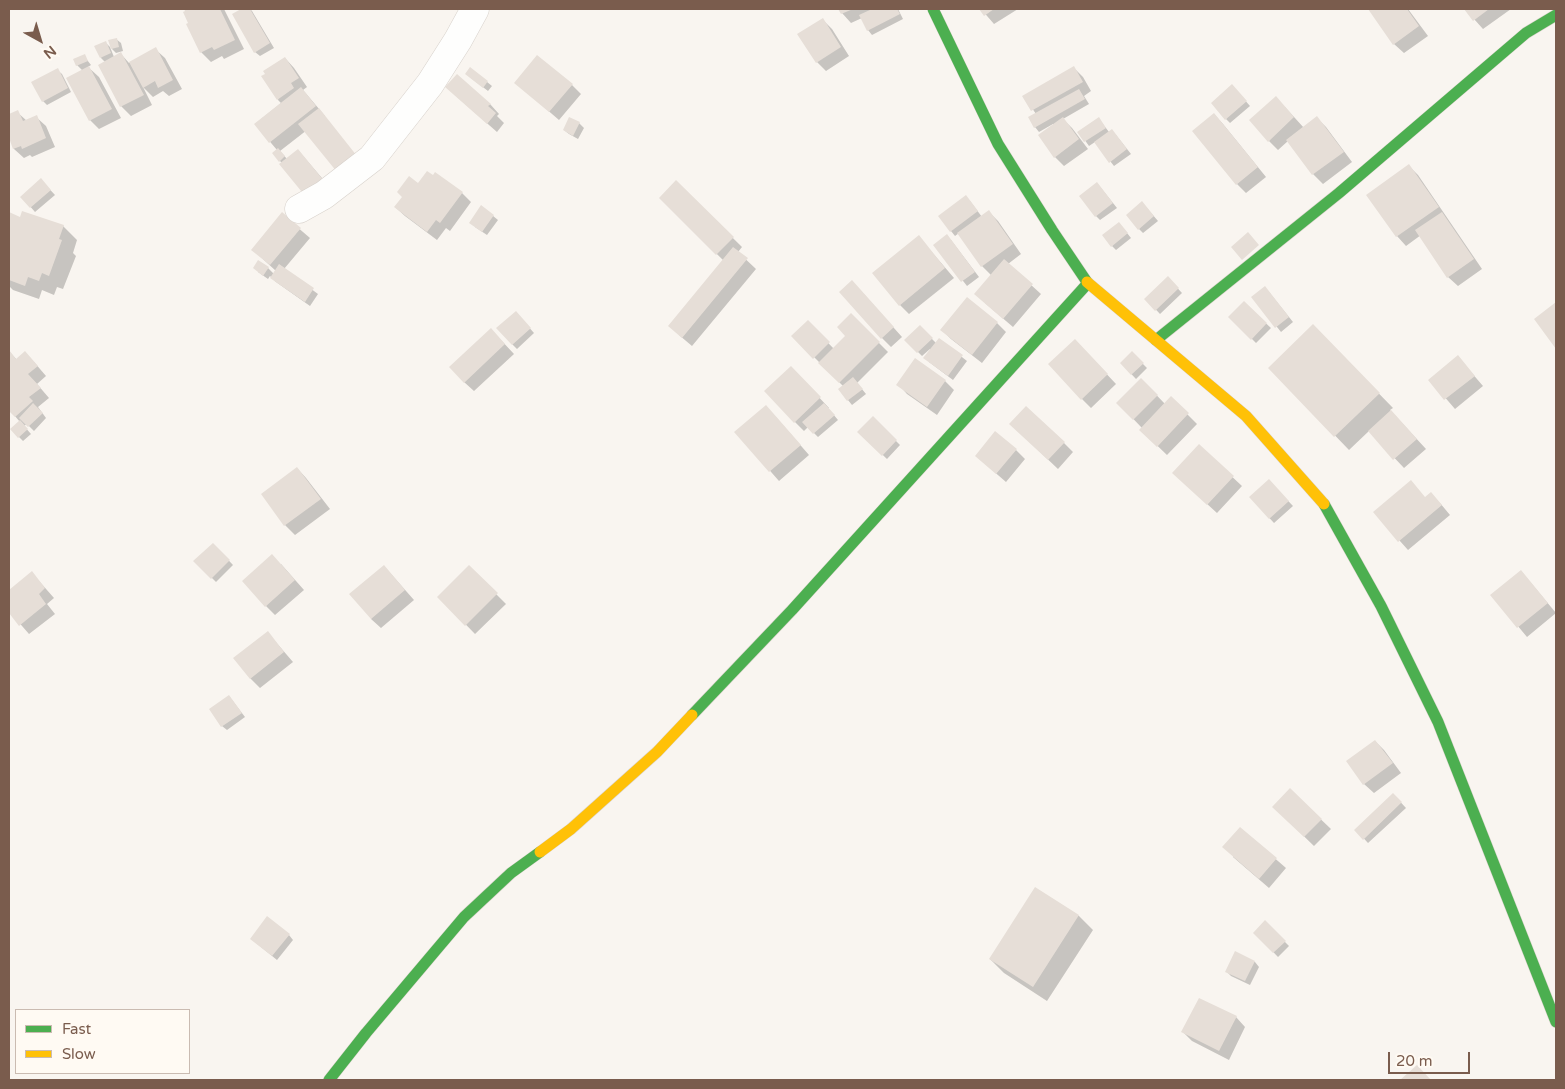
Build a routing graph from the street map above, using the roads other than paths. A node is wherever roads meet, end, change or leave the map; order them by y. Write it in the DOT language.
graph roads {
  1 [pos="475,9"];
  2 [pos="933,9"];
  3 [pos="1556,15"];
  4 [pos="299,209"];
  5 [pos="1088,283"];
  6 [pos="1156,340"];
  7 [pos="1556,1022"];
  8 [pos="329,1080"];
  1 -- 4 [label="street"];
  2 -- 5 [label="street"];
  3 -- 6 [label="street"];
  5 -- 6 [label="street"];
  5 -- 8 [label="street"];
  6 -- 7 [label="street"];
}
